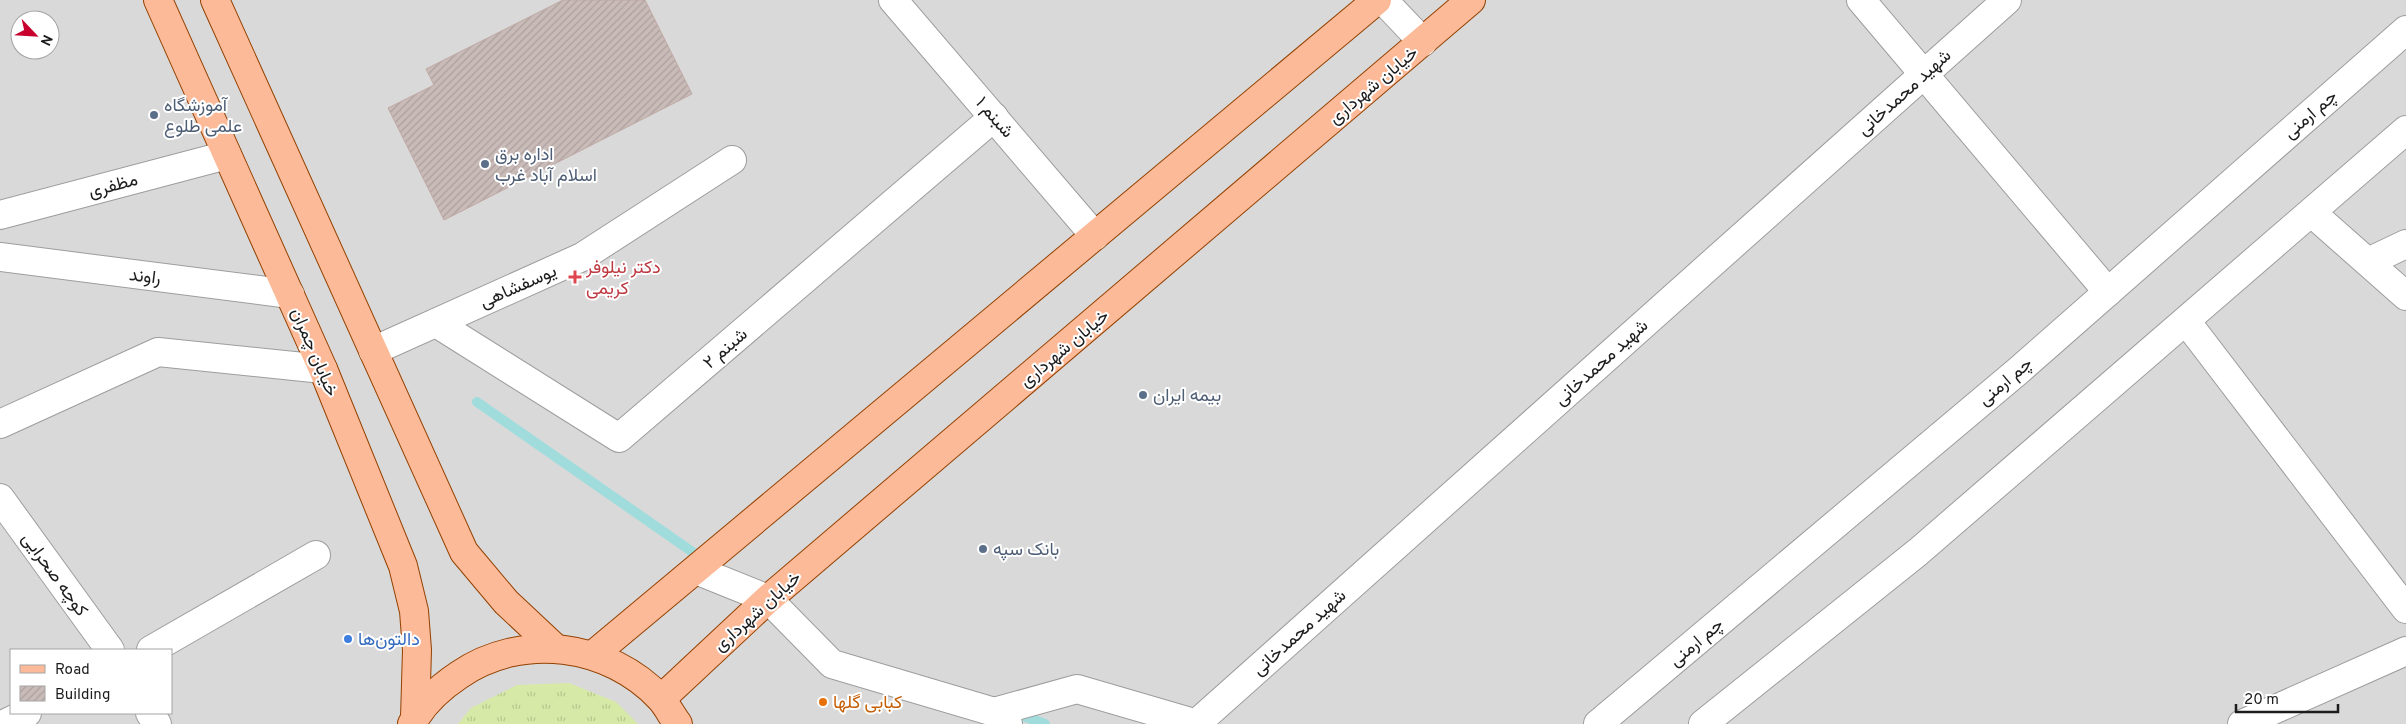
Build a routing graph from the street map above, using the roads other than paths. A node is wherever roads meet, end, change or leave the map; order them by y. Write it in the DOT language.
graph roads {
  1 [pos="158,0"];
  2 [pos="215,0"];
  3 [pos="893,0"];
  4 [pos="1377,0"];
  5 [pos="1383,0"];
  6 [pos="1471,0"];
  7 [pos="1861,0"];
  8 [pos="2007,0"];
  9 [pos="2406,30"];
  10 [pos="1423,42"];
  11 [pos="1924,74"];
  12 [pos="994,117"];
  13 [pos="2406,130"];
  14 [pos="227,155"];
  15 [pos="732,160"];
  16 [pos="2312,213"];
  17 [pos="0,215"];
  18 [pos="1096,236"];
  19 [pos="2406,244"];
  20 [pos="0,257"];
  21 [pos="2368,262"];
  22 [pos="2108,292"];
  23 [pos="290,294"];
  24 [pos="2406,296"];
  25 [pos="2186,321"];
  26 [pos="436,323"];
  27 [pos="373,350"];
  28 [pos="324,369"];
  29 [pos="0,424"];
  30 [pos="0,498"];
  31 [pos="316,555"];
  32 [pos="696,570"];
  33 [pos="768,599"];
  34 [pos="2406,609"];
  35 [pos="554,647"];
  36 [pos="109,649"];
  37 [pos="153,649"];
  38 [pos="2406,651"];
  39 [pos="593,655"];
  40 [pos="661,699"];
  41 [pos="26,714"];
  42 [pos="1001,718"];
  43 [pos="414,721"];
  44 [pos="4,724"];
  45 [pos="678,724"];
  46 [pos="1196,724"];
  47 [pos="1598,724"];
  48 [pos="1703,724"];
  49 [pos="2242,724"];
  1 -- 14 [label="main road, خیابان چمران"];
  2 -- 27 [label="main road"];
  3 -- 12 [label="street, شبنم ۱"];
  4 -- 18 [label="main road"];
  5 -- 10 [label="street"];
  6 -- 10 [label="main road, خیابان شهرداری"];
  7 -- 11 [label="street"];
  8 -- 11 [label="street, شهید محمدخانی"];
  9 -- 22 [label="street, چم ارمنی"];
  10 -- 33 [label="main road, خیابان شهرداری"];
  11 -- 22 [label="street"];
  11 -- 46 [label="street, شهید محمدخانی"];
  12 -- 18 [label="street, شبنم ۱"];
  12 -- 26 [label="street, شبنم ۲"];
  13 -- 16 [label="street"];
  14 -- 17 [label="street, مظفری"];
  14 -- 23 [label="main road, خیابان چمران"];
  15 -- 26 [label="street, یوسفشاهی"];
  16 -- 21 [label="street"];
  16 -- 25 [label="street"];
  18 -- 32 [label="main road"];
  19 -- 21 [label="street"];
  20 -- 23 [label="street, راوند"];
  21 -- 24 [label="street"];
  22 -- 47 [label="street, چم ارمنی"];
  23 -- 28 [label="main road, خیابان چمران"];
  25 -- 34 [label="street"];
  25 -- 48 [label="street"];
  26 -- 27 [label="street, یوسفشاهی"];
  27 -- 35 [label="main road"];
  28 -- 29 [label="street"];
  28 -- 43 [label="main road, خیابان چمران"];
  30 -- 36 [label="street, کوچه صحرایی"];
  31 -- 37 [label="street"];
  32 -- 33 [label="street"];
  32 -- 39 [label="main road"];
  33 -- 40 [label="main road, خیابان شهرداری"];
  33 -- 42 [label="street"];
  35 -- 39 [label="main road"];
  35 -- 43 [label="main road"];
  38 -- 49 [label="street"];
  39 -- 40 [label="main road"];
  40 -- 45 [label="main road"];
  41 -- 44 [label="street"];
  42 -- 46 [label="street"];
}
